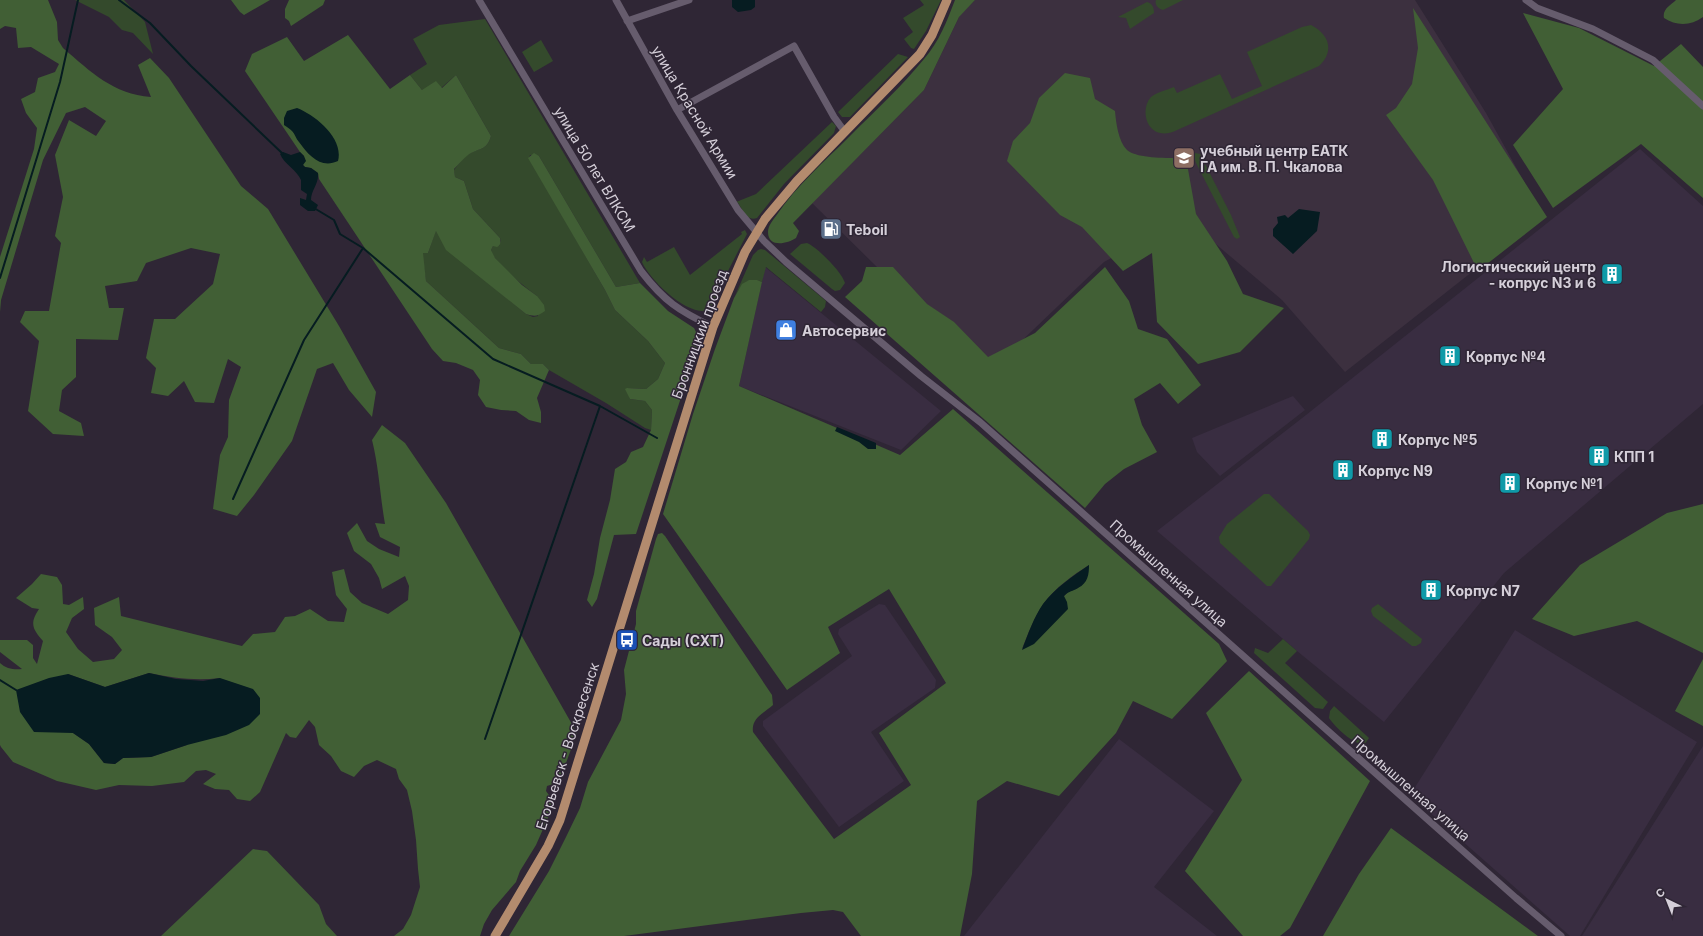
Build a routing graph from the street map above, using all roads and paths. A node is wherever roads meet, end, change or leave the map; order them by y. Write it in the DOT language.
graph roads {
  1 [pos="479,0"];
  2 [pos="616,0"];
  3 [pos="689,0"];
  4 [pos="947,0"];
  5 [pos="1526,0"];
  6 [pos="627,21"];
  7 [pos="1703,106"];
  8 [pos="677,110"];
  9 [pos="845,132"];
  10 [pos="757,233"];
  11 [pos="713,327"];
  12 [pos="622,624"];
  13 [pos="495,936"];
  14 [pos="1561,936"];
  1 -- 11 [label="street, улица 50 лет ВЛКСМ"];
  2 -- 6 [label="street, улица Красной Армии"];
  3 -- 6 [label="street"];
  4 -- 9 [label="main road, Бронницкий проезд"];
  5 -- 7 [label="street"];
  6 -- 8 [label="street, улица Красной Армии"];
  8 -- 9 [label="street"];
  8 -- 10 [label="street, улица Красной Армии"];
  9 -- 10 [label="main road, Бронницкий проезд"];
  10 -- 11 [label="main road, Бронницкий проезд"];
  10 -- 14 [label="street, Промышленная улица"];
  11 -- 12 [label="main road, Бронницкий проезд"];
  12 -- 13 [label="main road, Егорьевск - Воскресенск"];
}
